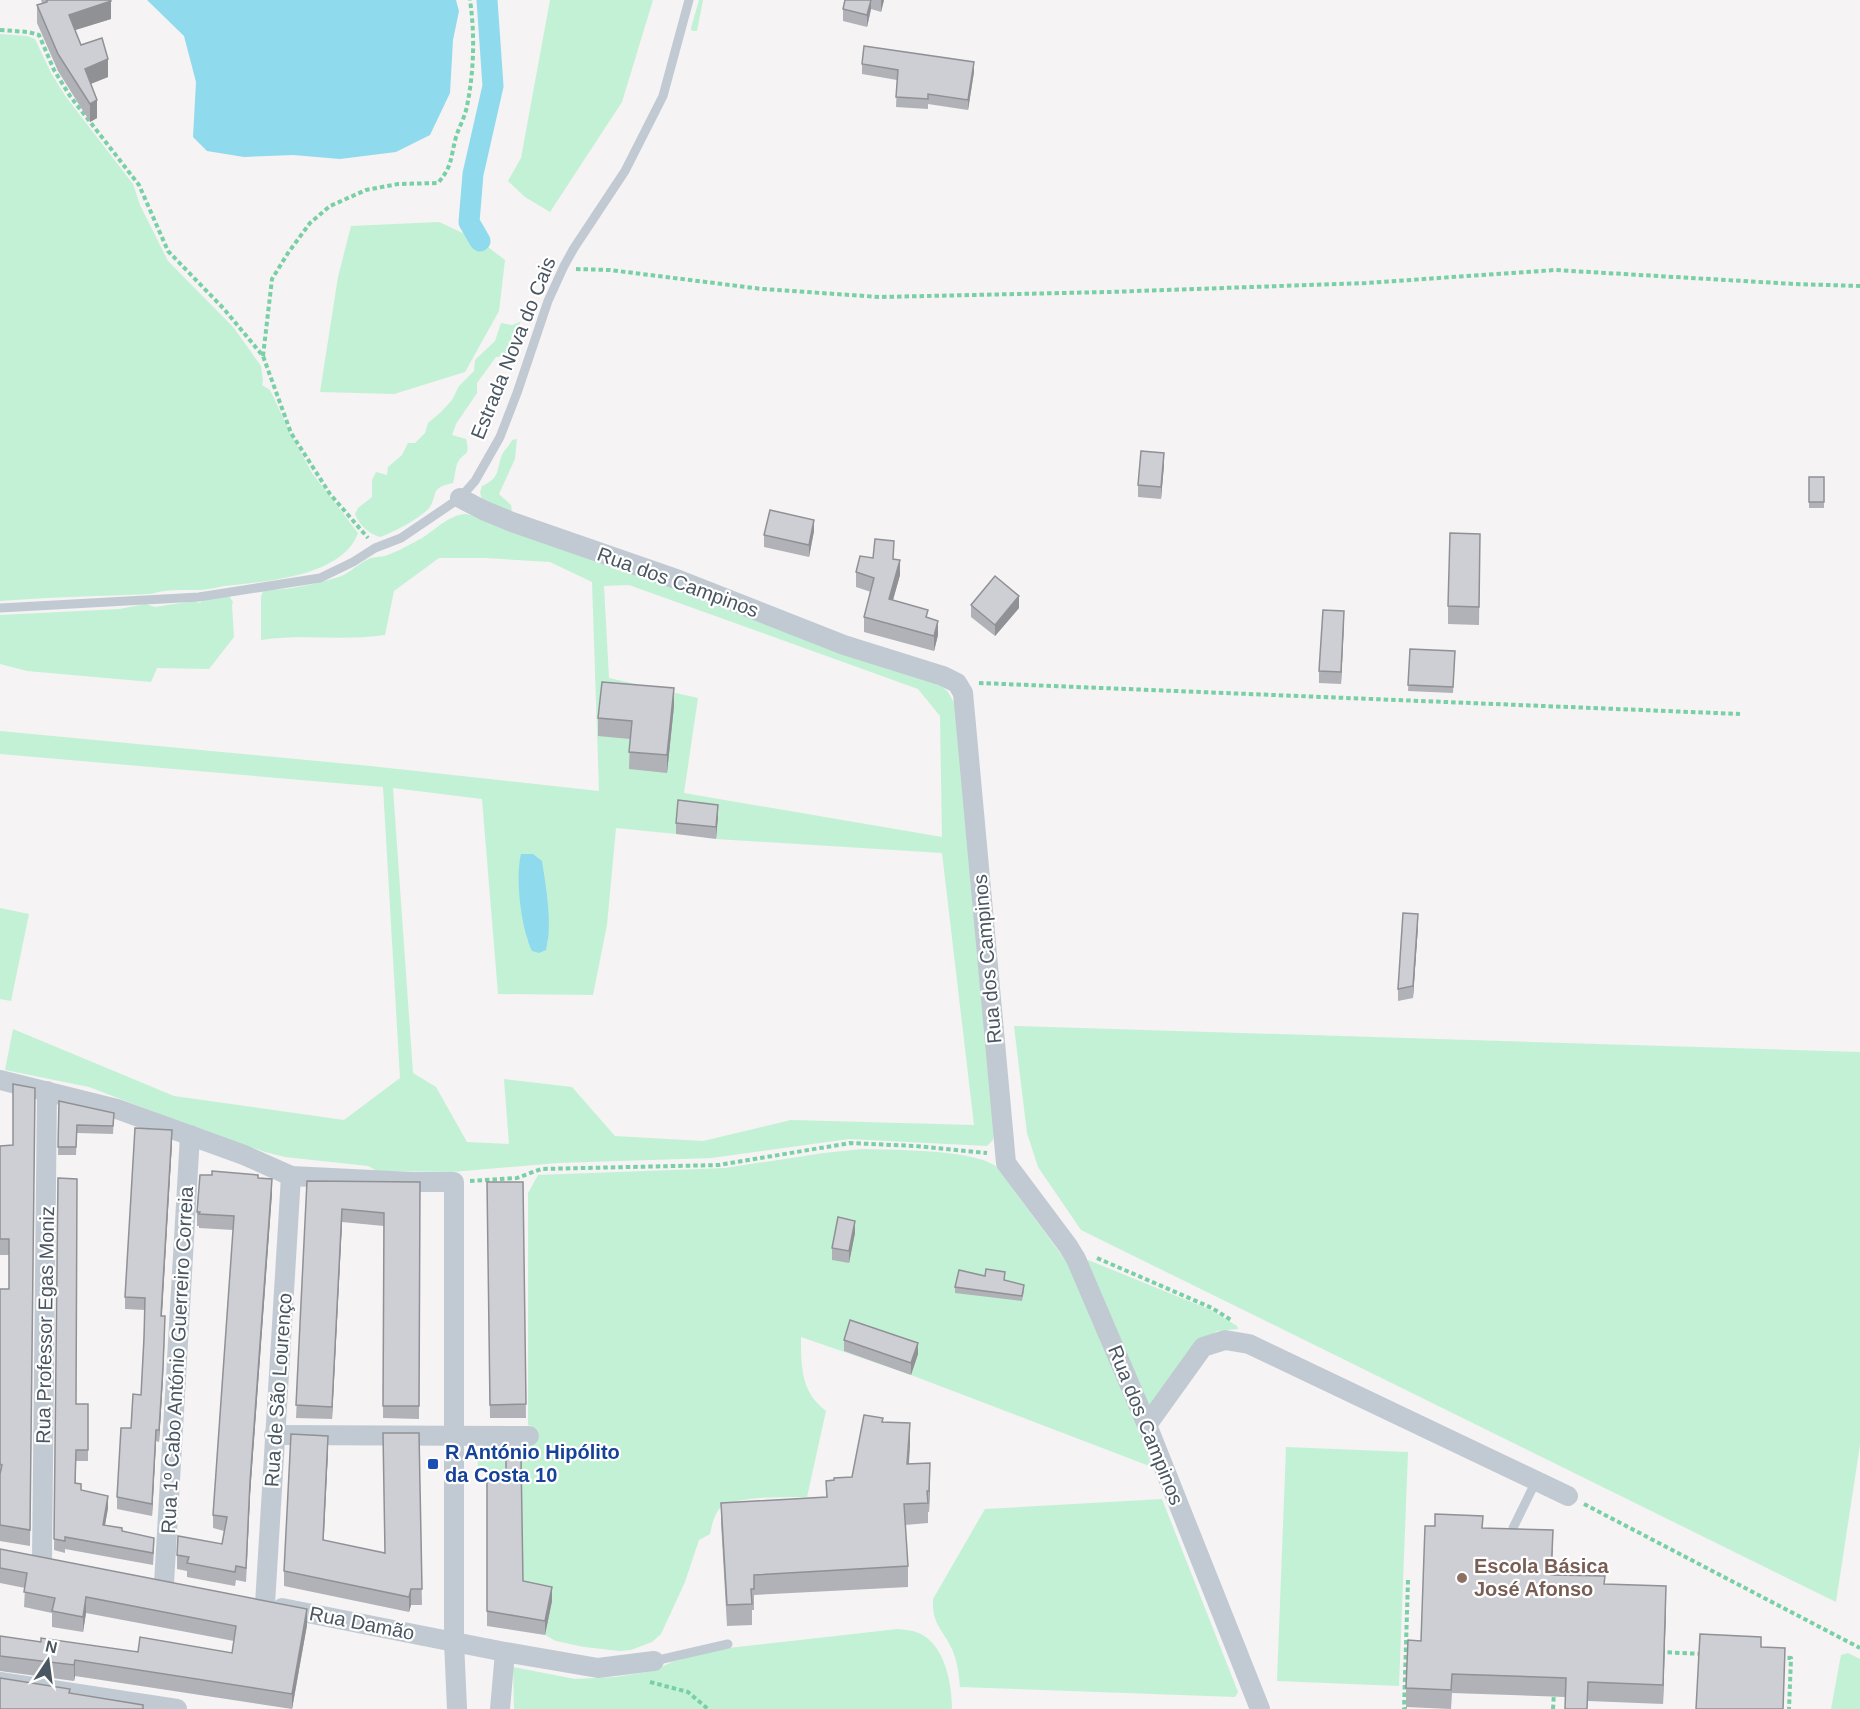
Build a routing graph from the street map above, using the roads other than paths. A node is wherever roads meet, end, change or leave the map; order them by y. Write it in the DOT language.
graph roads {
  1 [pos="689,0"];
  2 [pos="460,498"];
  3 [pos="0,608"];
  4 [pos="0,1080"];
  5 [pos="47,1091"];
  6 [pos="190,1135"];
  7 [pos="291,1176"];
  8 [pos="1147,1425"];
  9 [pos="274,1435"];
  10 [pos="453,1436"];
  11 [pos="529,1436"];
  12 [pos="1536,1481"];
  13 [pos="1568,1496"];
  14 [pos="1513,1528"];
  15 [pos="21,1556"];
  16 [pos="42,1560"];
  17 [pos="64,1564"];
  18 [pos="141,1580"];
  19 [pos="164,1584"];
  20 [pos="186,1588"];
  21 [pos="242,1600"];
  22 [pos="265,1604"];
  23 [pos="454,1641"];
  24 [pos="728,1644"];
  25 [pos="505,1652"];
  26 [pos="654,1661"];
  27 [pos="0,1682"];
  28 [pos="177,1709"];
  29 [pos="457,1709"];
  30 [pos="500,1709"];
  31 [pos="1260,1709"];
  1 -- 2 [label="lane, Estrada Nova do Cais"];
  2 -- 3 [label="lane, Estrada Nova do Cais"];
  2 -- 8 [label="street, Rua dos Campinos"];
  4 -- 5 [label="street"];
  5 -- 6 [label="street"];
  5 -- 16 [label="street, Rua Professor Egas Moniz"];
  6 -- 7 [label="street"];
  6 -- 19 [label="street, Rua 1º Cabo António Guerreiro Correia"];
  7 -- 9 [label="street, Rua de São Lourenço"];
  7 -- 10 [label="street"];
  8 -- 12 [label="street"];
  8 -- 31 [label="street, Rua dos Campinos"];
  9 -- 10 [label="street"];
  9 -- 22 [label="street, Rua de São Lourenço"];
  10 -- 11 [label="street"];
  10 -- 23 [label="street"];
  12 -- 13 [label="street"];
  12 -- 14 [label="lane"];
  15 -- 16 [label="street"];
  16 -- 17 [label="street"];
  18 -- 19 [label="street"];
  19 -- 20 [label="street"];
  21 -- 22 [label="street, Rua Damão"];
  22 -- 23 [label="street, Rua Damão"];
  23 -- 25 [label="street, Rua Damão"];
  23 -- 29 [label="street"];
  24 -- 26 [label="lane"];
  25 -- 26 [label="street, Rua Damão"];
  25 -- 30 [label="street"];
  27 -- 28 [label="street"];
}
